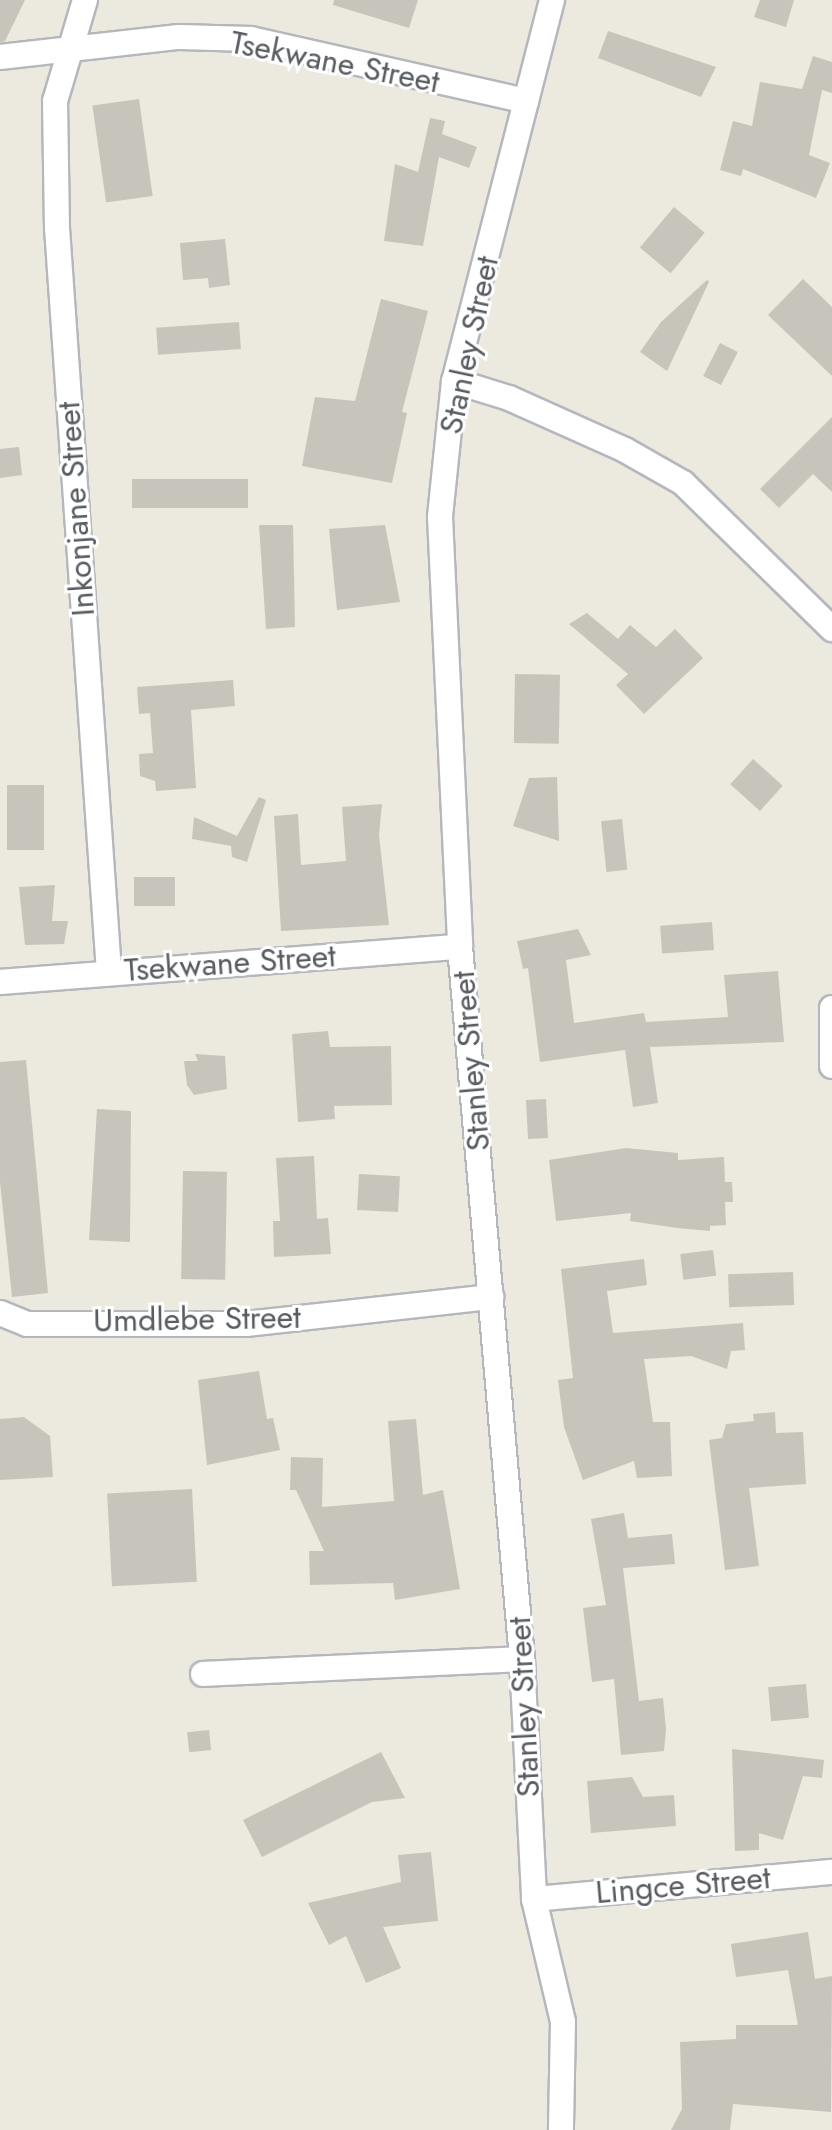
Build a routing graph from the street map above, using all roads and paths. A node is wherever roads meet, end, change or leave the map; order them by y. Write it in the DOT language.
graph roads {
  1 [pos="85,0"];
  2 [pos="552,0"];
  3 [pos="69,48"];
  4 [pos="0,57"];
  5 [pos="526,101"];
  6 [pos="454,381"];
  7 [pos="832,629"];
  8 [pos="460,947"];
  9 [pos="109,971"];
  10 [pos="0,982"];
  11 [pos="832,1008"];
  12 [pos="832,1066"];
  13 [pos="492,1297"];
  14 [pos="0,1313"];
  15 [pos="522,1659"];
  16 [pos="203,1674"];
  17 [pos="832,1872"];
  18 [pos="534,1899"];
  19 [pos="561,2130"];
  1 -- 3 [label="street, Inkonjane Street"];
  2 -- 5 [label="street, Stanley Street"];
  3 -- 4 [label="street, Tsekwane Street"];
  3 -- 5 [label="street, Tsekwane Street"];
  3 -- 9 [label="street, Inkonjane Street"];
  5 -- 6 [label="street, Stanley Street"];
  6 -- 7 [label="street"];
  6 -- 8 [label="street, Stanley Street"];
  8 -- 9 [label="street, Tsekwane Street"];
  8 -- 13 [label="street, Stanley Street"];
  9 -- 10 [label="street, Tsekwane Street"];
  11 -- 12 [label="street"];
  13 -- 14 [label="street, Umdlebe Street"];
  13 -- 15 [label="street, Stanley Street"];
  15 -- 16 [label="street"];
  15 -- 18 [label="street, Stanley Street"];
  17 -- 18 [label="street, Lingce Street"];
  18 -- 19 [label="street, Stanley Street"];
}
